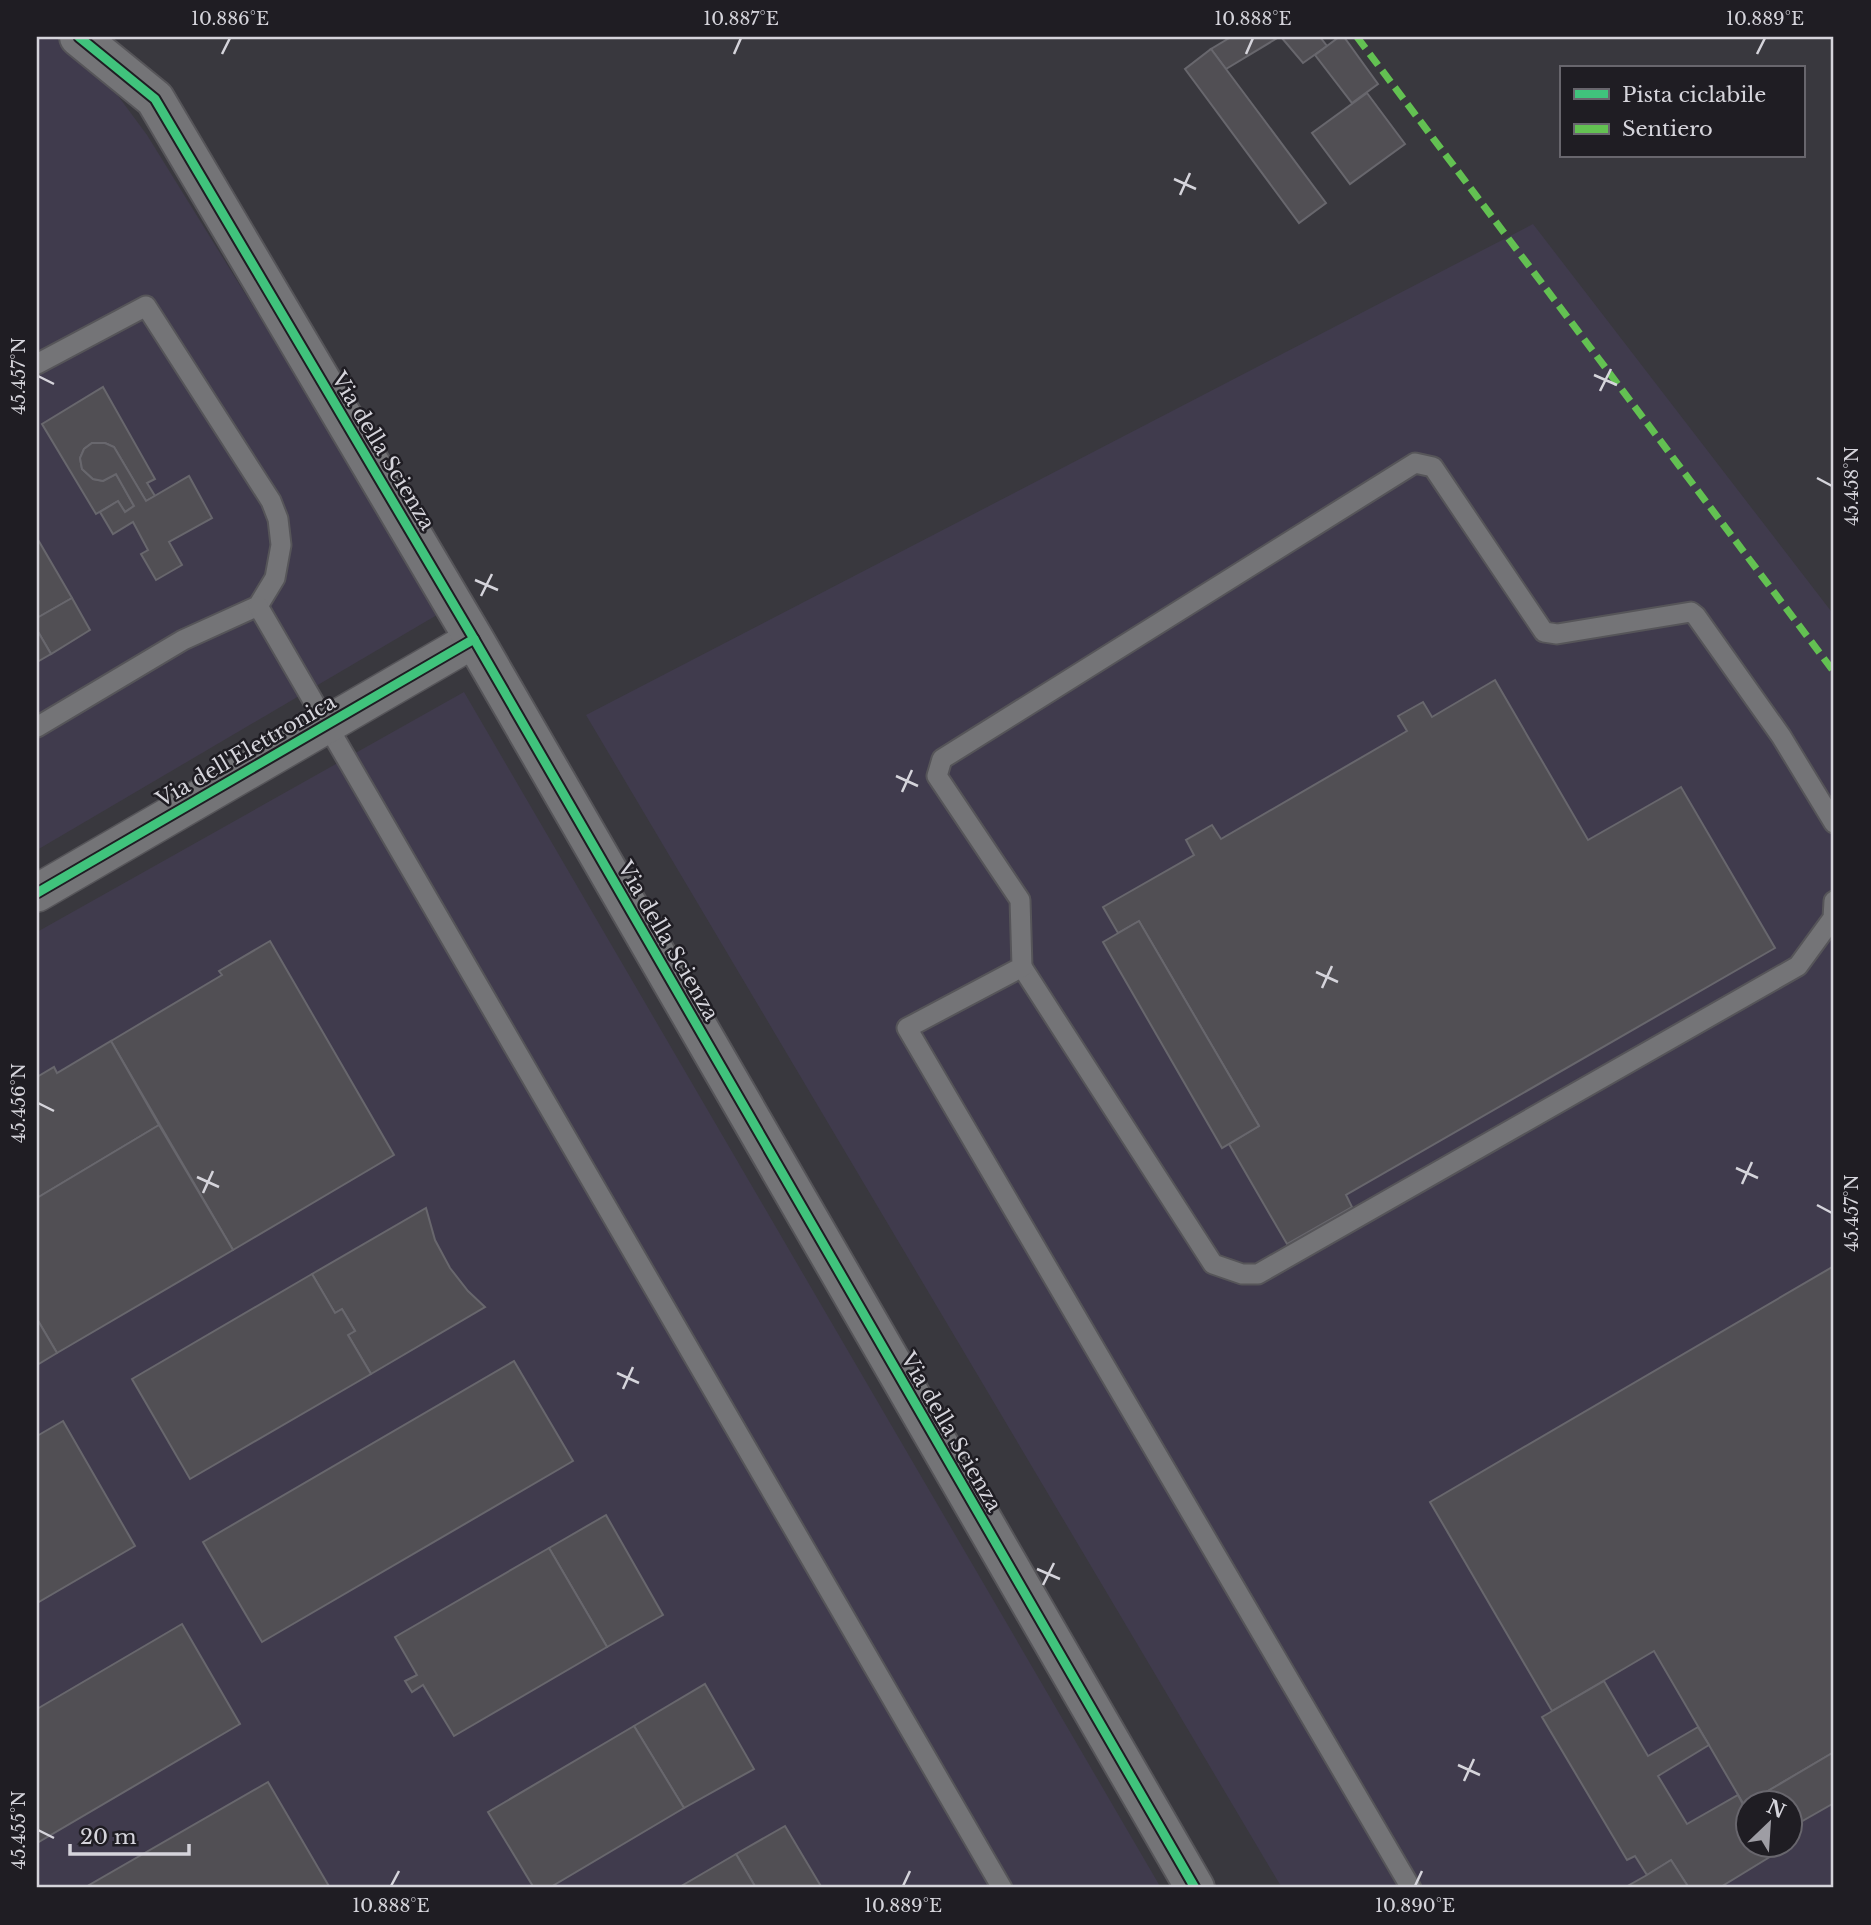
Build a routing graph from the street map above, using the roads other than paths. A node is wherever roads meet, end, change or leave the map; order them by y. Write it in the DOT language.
graph roads {
  1 [pos="79,37"];
  2 [pos="37,363"];
  3 [pos="258,606"];
  4 [pos="474,639"];
  5 [pos="326,725"];
  6 [pos="37,726"];
  7 [pos="1834,823"];
  8 [pos="37,893"];
  9 [pos="1834,901"];
  10 [pos="1022,967"];
  11 [pos="1002,1888"];
  12 [pos="1195,1888"];
  13 [pos="1411,1888"];
  1 -- 4 [label="street, Via della Scienza"];
  2 -- 3 [label="lane"];
  3 -- 5 [label="lane"];
  3 -- 6 [label="lane"];
  4 -- 5 [label="street, Via dell'Elettronica"];
  4 -- 12 [label="street, Via della Scienza"];
  5 -- 8 [label="street, Via dell'Elettronica"];
  5 -- 11 [label="lane"];
  7 -- 10 [label="lane"];
  9 -- 10 [label="lane"];
  10 -- 13 [label="lane"];
}
